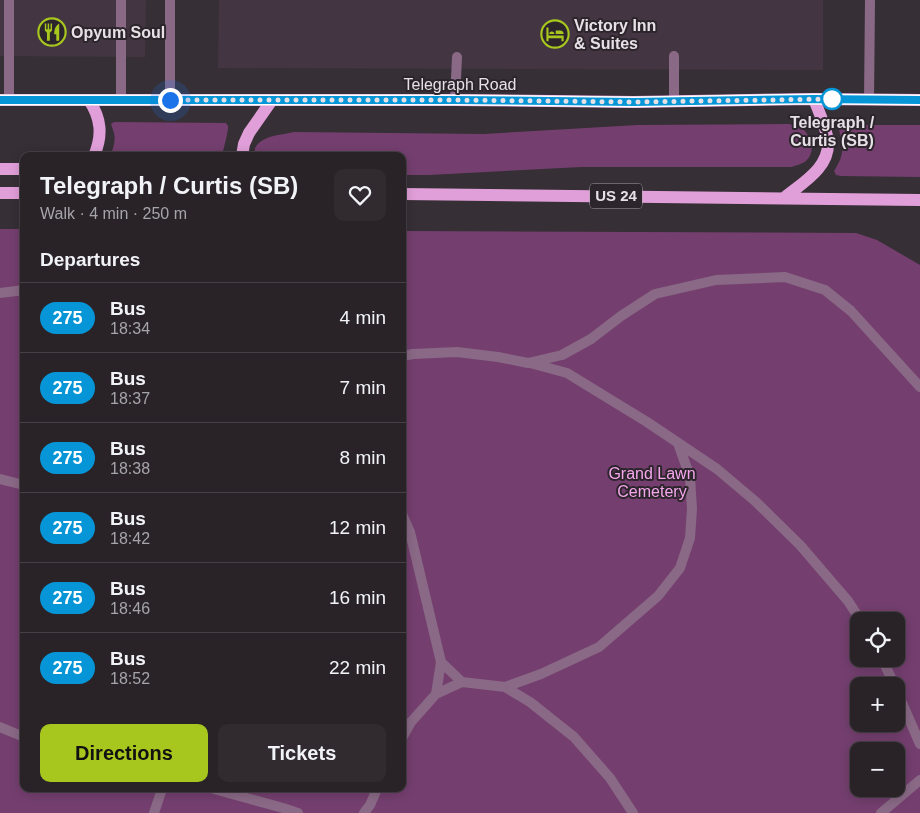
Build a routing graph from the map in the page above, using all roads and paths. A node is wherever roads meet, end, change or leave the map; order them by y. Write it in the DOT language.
graph roads {
  1 [pos="9,0"];
  2 [pos="121,0"];
  3 [pos="170,0"];
  4 [pos="870,0"];
  5 [pos="674,56"];
  6 [pos="457,57"];
  7 [pos="814,99"];
  8 [pos="4,100"];
  9 [pos="89,100"];
  10 [pos="121,100"];
  11 [pos="170,100"];
  12 [pos="272,100"];
  13 [pos="455,100"];
  14 [pos="869,100"];
  15 [pos="920,100"];
  16 [pos="674,101"];
  17 [pos="95,152"];
  18 [pos="243,152"];
  19 [pos="0,169"];
  20 [pos="20,169"];
  21 [pos="0,193"];
  22 [pos="20,193"];
  23 [pos="406,194"];
  24 [pos="784,198"];
  25 [pos="920,200"];
  26 [pos="20,290"];
  27 [pos="0,293"];
  28 [pos="406,355"];
  29 [pos="528,363"];
  30 [pos="920,388"];
  31 [pos="678,443"];
  32 [pos="0,479"];
  33 [pos="20,484"];
  34 [pos="406,523"];
  35 [pos="855,612"];
  36 [pos="440,662"];
  37 [pos="462,682"];
  38 [pos="505,687"];
  39 [pos="436,694"];
  40 [pos="905,709"];
  41 [pos="0,726"];
  42 [pos="406,731"];
  43 [pos="20,735"];
  44 [pos="920,744"];
  45 [pos="920,780"];
  46 [pos="161,792"];
  47 [pos="225,792"];
  48 [pos="376,792"];
  49 [pos="154,813"];
  50 [pos="298,813"];
  51 [pos="364,813"];
  52 [pos="633,813"];
  53 [pos="881,813"];
  1 -- 8 [label="street"];
  2 -- 10 [label="street"];
  3 -- 11 [label="street"];
  4 -- 14 [label="street"];
  5 -- 16 [label="street"];
  6 -- 13 [label="street"];
  7 -- 14 [label="main road, Telegraph Road"];
  7 -- 16 [label="main road, Telegraph Road"];
  7 -- 24 [label="main road"];
  8 -- 9 [label="main road, Telegraph Road"];
  9 -- 10 [label="main road, Telegraph Road"];
  9 -- 17 [label="main road"];
  10 -- 11 [label="main road, Telegraph Road"];
  11 -- 12 [label="main road, Telegraph Road"];
  12 -- 13 [label="main road, Telegraph Road"];
  12 -- 18 [label="main road"];
  13 -- 16 [label="main road, Telegraph Road"];
  14 -- 15 [label="main road, Telegraph Road"];
  19 -- 20 [label="main road"];
  21 -- 22 [label="main road"];
  23 -- 24 [label="main road, US 24"];
  24 -- 25 [label="main road, US 24"];
  26 -- 27 [label="street"];
  28 -- 29 [label="street"];
  29 -- 30 [label="street"];
  29 -- 31 [label="street"];
  31 -- 35 [label="street"];
  31 -- 38 [label="street"];
  32 -- 33 [label="street"];
  34 -- 36 [label="street"];
  36 -- 37 [label="street"];
  36 -- 39 [label="street"];
  37 -- 38 [label="street"];
  37 -- 39 [label="street"];
  38 -- 52 [label="street"];
  39 -- 42 [label="street"];
  40 -- 44 [label="street"];
  41 -- 43 [label="street"];
  45 -- 53 [label="street"];
  46 -- 49 [label="street"];
  47 -- 50 [label="street"];
  48 -- 51 [label="street"];
}
